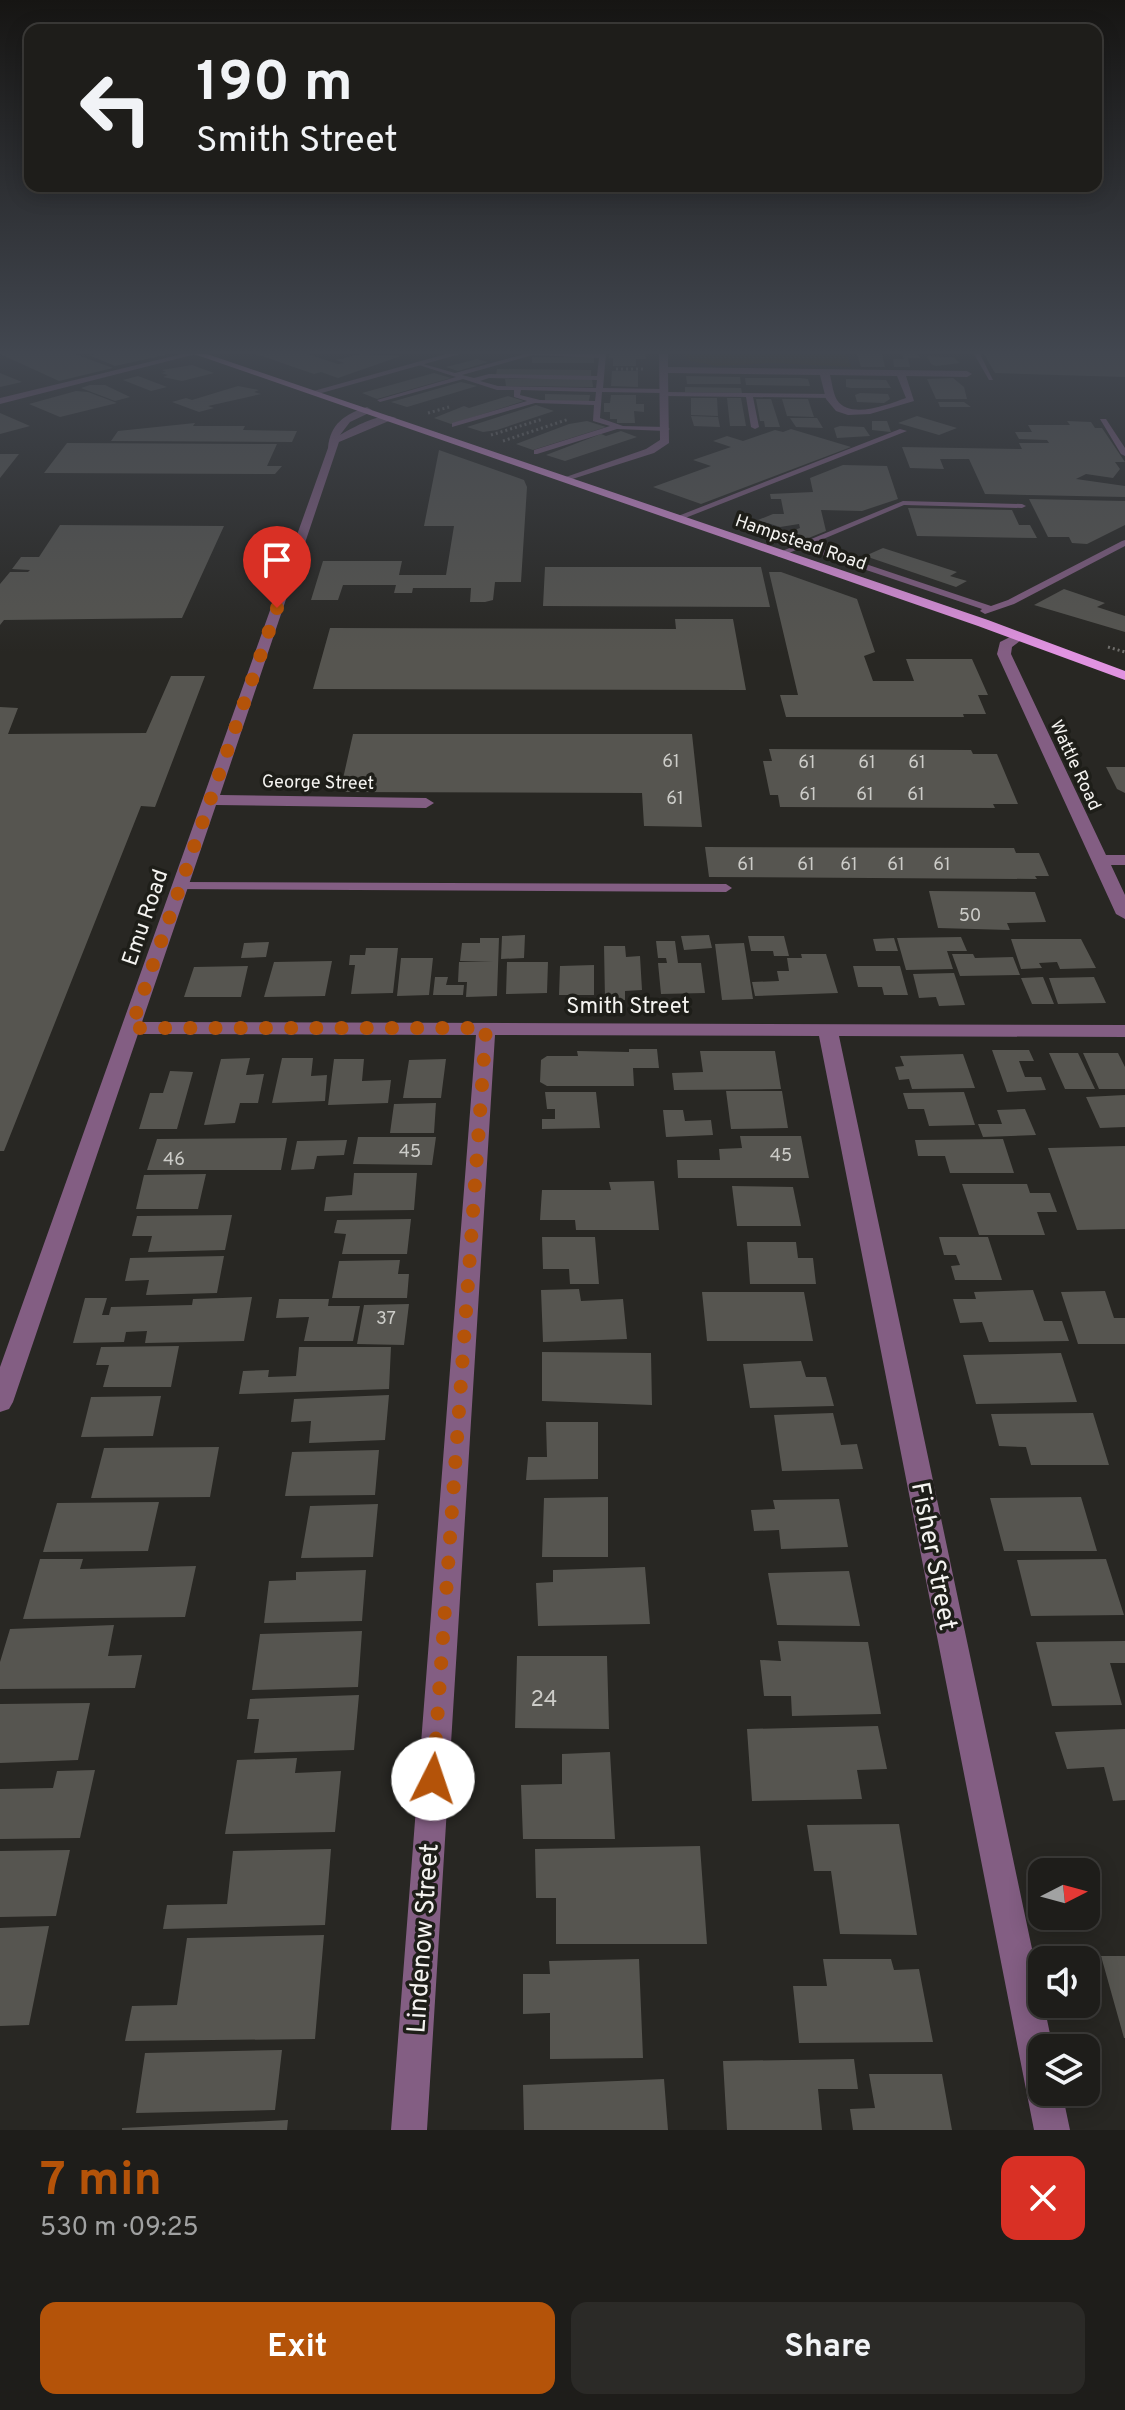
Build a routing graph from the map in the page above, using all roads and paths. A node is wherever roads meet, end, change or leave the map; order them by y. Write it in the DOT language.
graph roads {
  1 [pos="331,453"];
  2 [pos="491,453"];
  3 [pos="640,453"];
  4 [pos="845,453"];
  5 [pos="567,480"];
  6 [pos="1022,506"];
  7 [pos="677,518"];
  8 [pos="1125,543"];
  9 [pos="801,545"];
  10 [pos="779,554"];
  11 [pos="992,609"];
  12 [pos="967,618"];
  13 [pos="983,623"];
  14 [pos="1018,637"];
  15 [pos="1125,661"];
  16 [pos="1125,676"];
  17 [pos="209,800"];
  18 [pos="426,803"];
  19 [pos="1099,860"];
  20 [pos="1125,860"];
  21 [pos="180,886"];
  22 [pos="726,888"];
  23 [pos="1125,914"];
  24 [pos="131,1028"];
  25 [pos="486,1028"];
  26 [pos="828,1030"];
  27 [pos="1125,1031"];
  28 [pos="0,1402"];
  29 [pos="1032,2034"];
  30 [pos="1047,2106"];
  31 [pos="409,2130"];
  32 [pos="1052,2130"];
  1 -- 17 [label="street, Emu Road"];
  2 -- 5 [label="main road, Hampstead Road"];
  3 -- 5 [label="street"];
  4 -- 7 [label="lane"];
  5 -- 7 [label="main road, Hampstead Road"];
  6 -- 9 [label="lane"];
  7 -- 10 [label="main road, Hampstead Road"];
  8 -- 11 [label="lane"];
  9 -- 10 [label="lane"];
  9 -- 11 [label="lane"];
  10 -- 12 [label="main road, Hampstead Road"];
  11 -- 12 [label="lane"];
  12 -- 13 [label="main road, Hampstead Road"];
  13 -- 14 [label="main road, Hampstead Road"];
  13 -- 15 [label="main road, Hampstead Road"];
  14 -- 16 [label="main road, Hampstead Road"];
  14 -- 19 [label="street, Wattle Road"];
  17 -- 18 [label="street, George Street"];
  17 -- 21 [label="street, Emu Road"];
  19 -- 20 [label="street"];
  19 -- 23 [label="street, Wattle Road"];
  21 -- 22 [label="lane"];
  21 -- 24 [label="street, Emu Road"];
  24 -- 25 [label="street, Smith Street"];
  24 -- 28 [label="street, Emu Road"];
  25 -- 26 [label="street, Smith Street"];
  25 -- 31 [label="street, Lindenow Street"];
  26 -- 27 [label="street, Smith Street"];
  26 -- 29 [label="street, Fisher Street"];
  30 -- 32 [label="street"];
}
